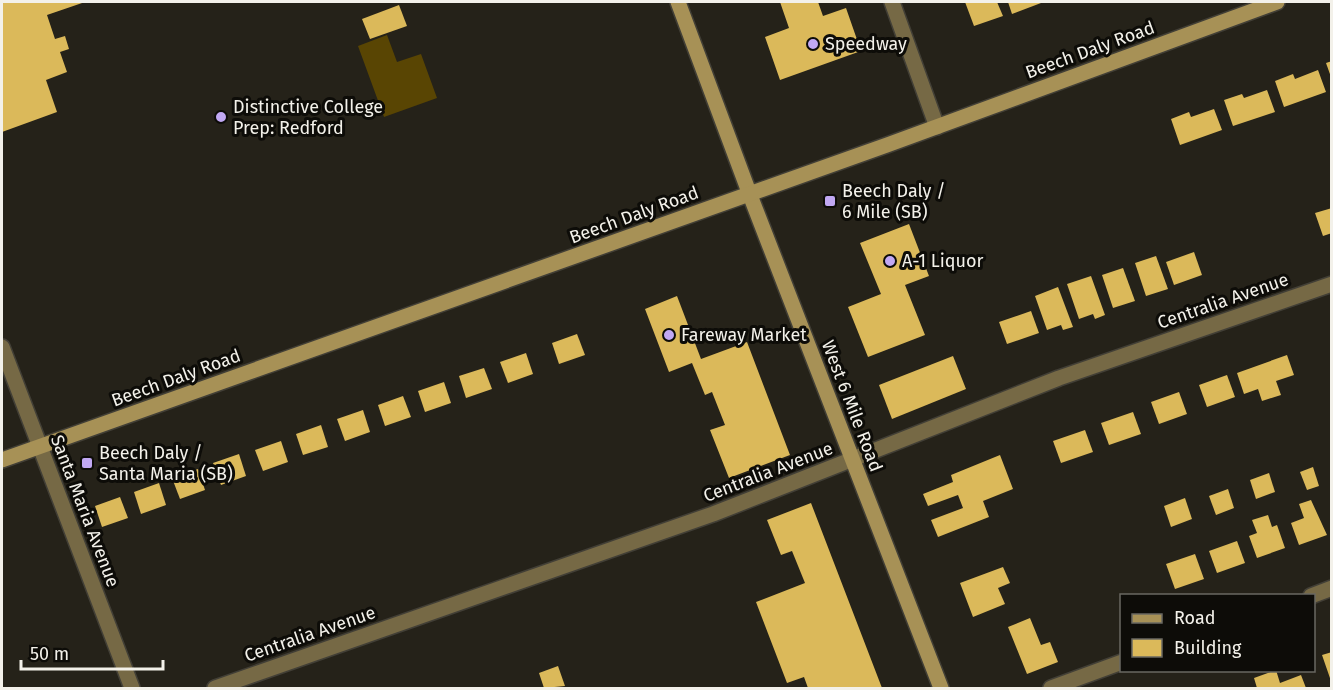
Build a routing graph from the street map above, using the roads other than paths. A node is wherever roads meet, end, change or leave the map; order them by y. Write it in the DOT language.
graph roads {
  1 [pos="678,2"];
  2 [pos="892,2"];
  3 [pos="1277,2"];
  4 [pos="937,127"];
  5 [pos="750,195"];
  6 [pos="1332,284"];
  7 [pos="2,347"];
  8 [pos="39,446"];
  9 [pos="2,460"];
  10 [pos="852,460"];
  11 [pos="1332,588"];
  12 [pos="1315,594"];
  13 [pos="1120,663"];
  14 [pos="132,688"];
  15 [pos="215,688"];
  16 [pos="941,688"];
  17 [pos="1051,688"];
  1 -- 5 [label="main road, West 6 Mile Road"];
  2 -- 4 [label="street"];
  3 -- 4 [label="main road, Beech Daly Road"];
  4 -- 5 [label="main road, Beech Daly Road"];
  5 -- 8 [label="main road, Beech Daly Road"];
  5 -- 10 [label="main road, West 6 Mile Road"];
  6 -- 10 [label="street, Centralia Avenue"];
  7 -- 8 [label="street, Santa Maria Avenue"];
  8 -- 9 [label="main road, Beech Daly Road"];
  8 -- 14 [label="street, Santa Maria Avenue"];
  10 -- 15 [label="street, Centralia Avenue"];
  10 -- 16 [label="main road, West 6 Mile Road"];
  11 -- 12 [label="street"];
  13 -- 17 [label="street"];
}
